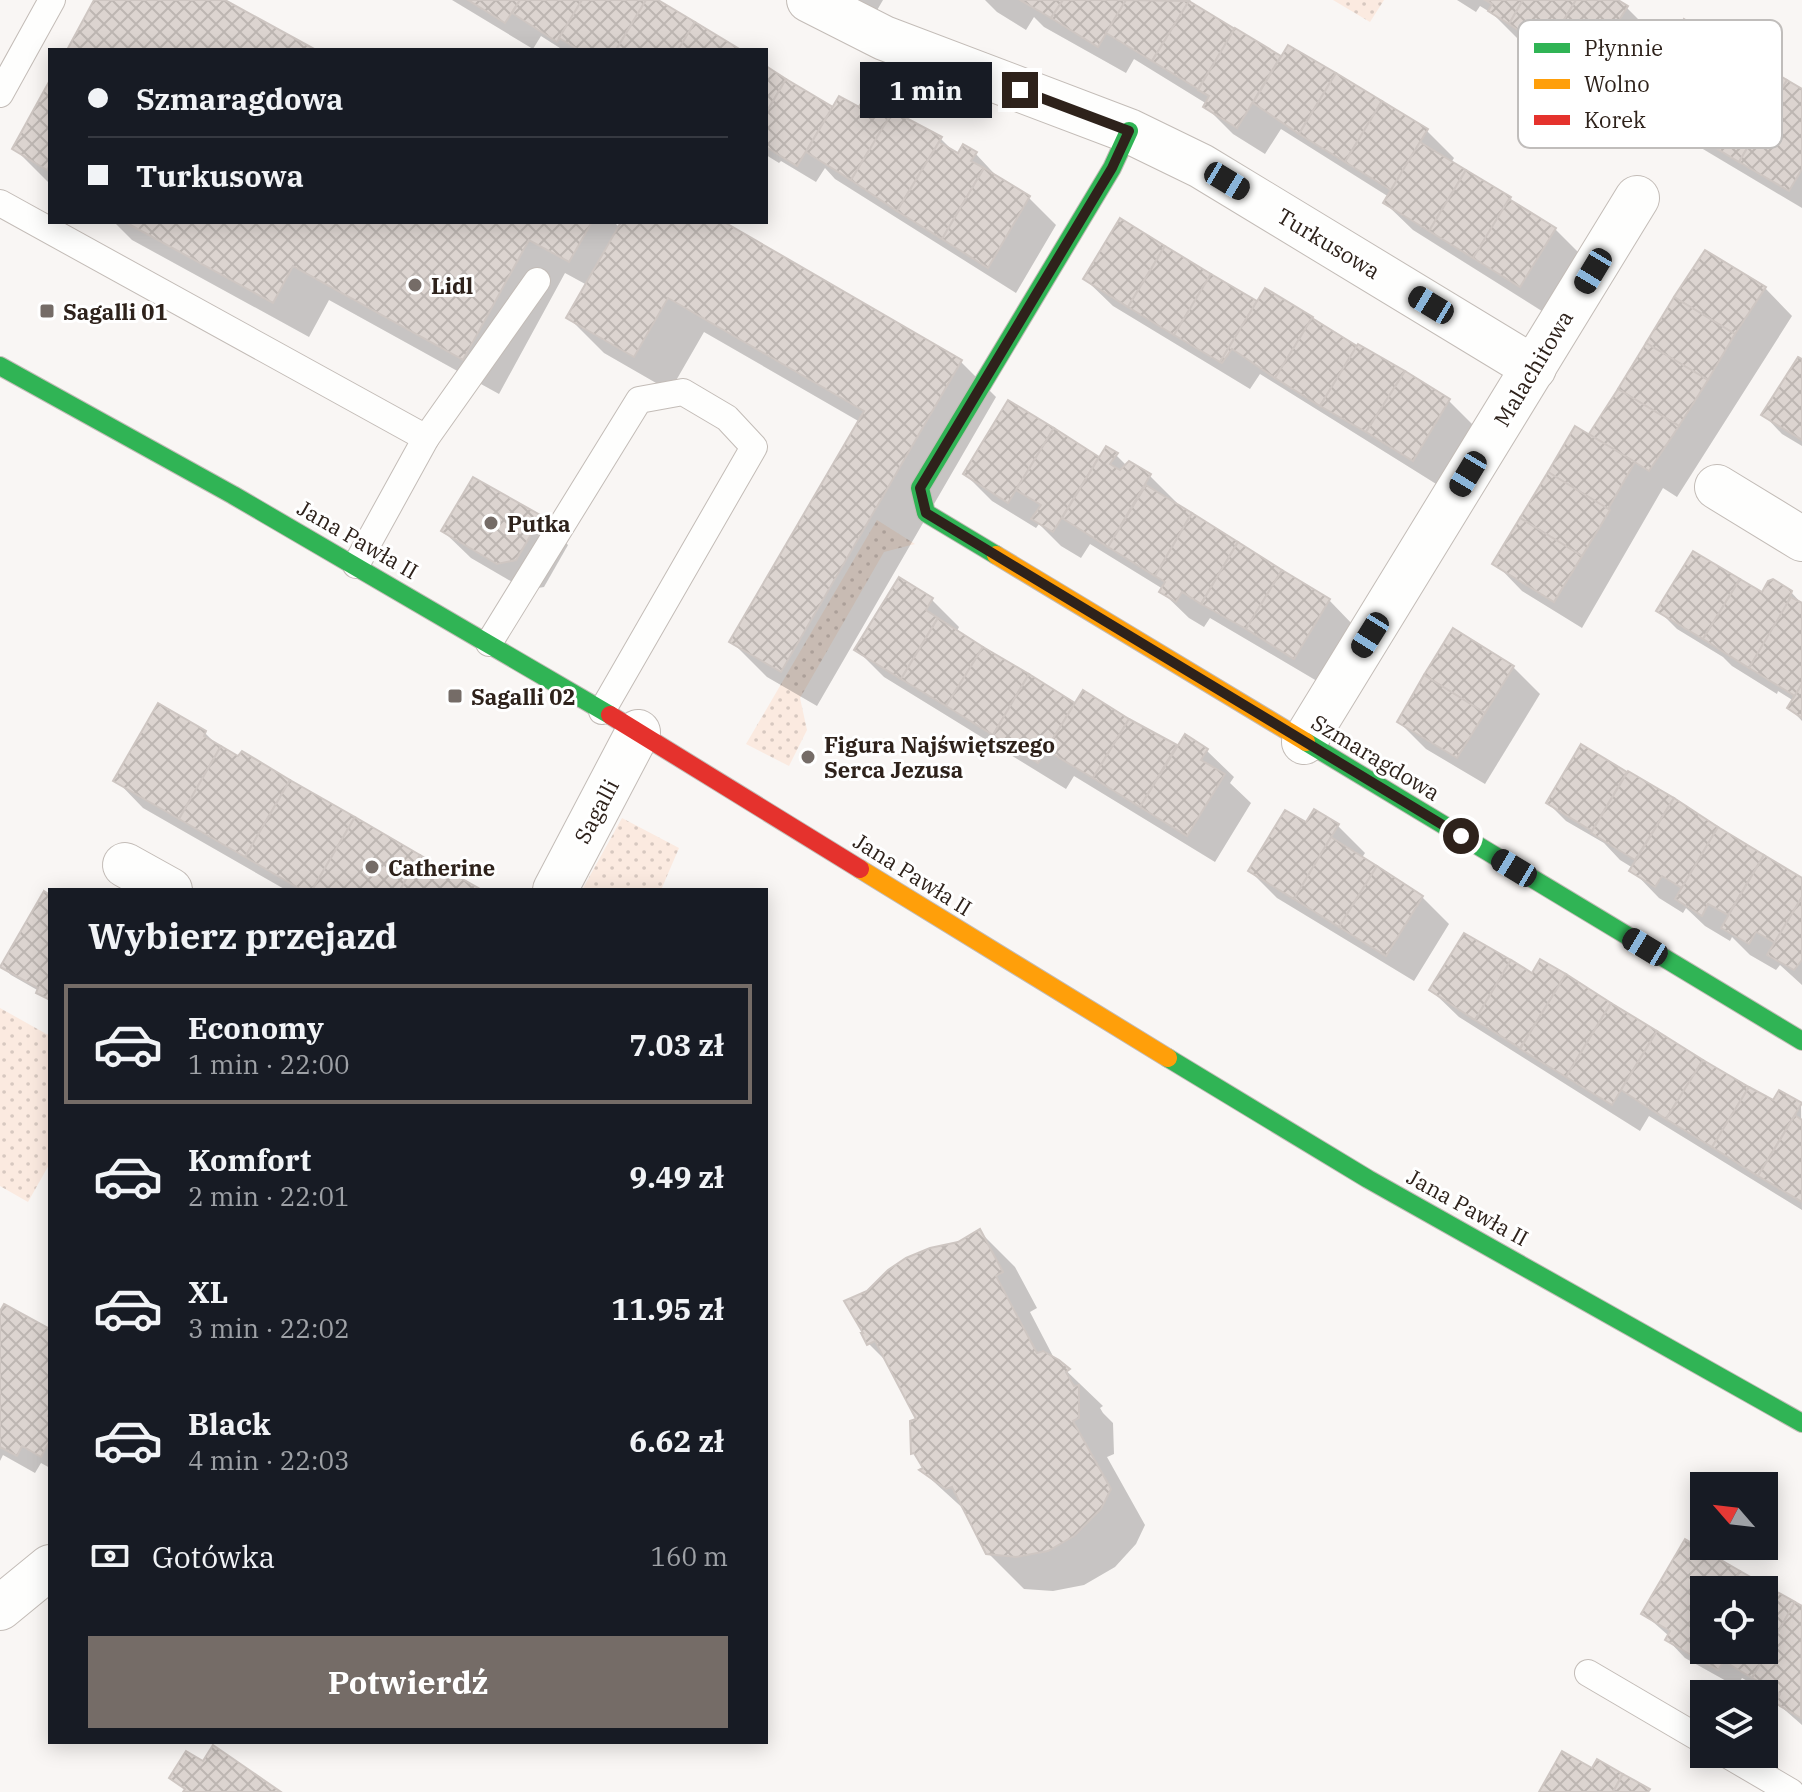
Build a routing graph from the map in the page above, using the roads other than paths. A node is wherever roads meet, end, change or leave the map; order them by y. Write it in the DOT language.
graph roads {
  1 [pos="52,0"];
  2 [pos="809,0"];
  3 [pos="0,94"];
  4 [pos="1129,131"];
  5 [pos="1637,198"];
  6 [pos="0,203"];
  7 [pos="537,281"];
  8 [pos="0,366"];
  9 [pos="1534,368"];
  10 [pos="426,438"];
  11 [pos="1717,487"];
  12 [pos="1802,539"];
  13 [pos="356,565"];
  14 [pos="489,643"];
  15 [pos="620,721"];
  16 [pos="1304,742"];
  17 [pos="125,865"];
  18 [pos="166,888"];
  19 [pos="556,888"];
  20 [pos="1802,1041"];
  21 [pos="1802,1423"];
  22 [pos="48,1569"];
  23 [pos="0,1608"];
  24 [pos="1588,1673"];
  25 [pos="1690,1733"];
  26 [pos="1750,1768"];
  27 [pos="1791,1792"];
  1 -- 3 [label="lane"];
  2 -- 4 [label="street, Turkusowa"];
  4 -- 9 [label="street, Turkusowa"];
  4 -- 16 [label="street, Szmaragdowa"];
  5 -- 9 [label="street, Malachitowa"];
  6 -- 10 [label="lane"];
  7 -- 10 [label="lane"];
  8 -- 13 [label="street, Jana Pawła II"];
  9 -- 16 [label="street, Malachitowa"];
  10 -- 13 [label="lane"];
  11 -- 12 [label="street"];
  13 -- 14 [label="street, Jana Pawła II"];
  14 -- 15 [label="street, Jana Pawła II"];
  14 -- 15 [label="lane"];
  15 -- 19 [label="street, Sagalli"];
  15 -- 21 [label="street, Jana Pawła II"];
  16 -- 20 [label="street, Szmaragdowa"];
  17 -- 18 [label="street"];
  22 -- 23 [label="street"];
  24 -- 25 [label="lane"];
  26 -- 27 [label="lane"];
}
